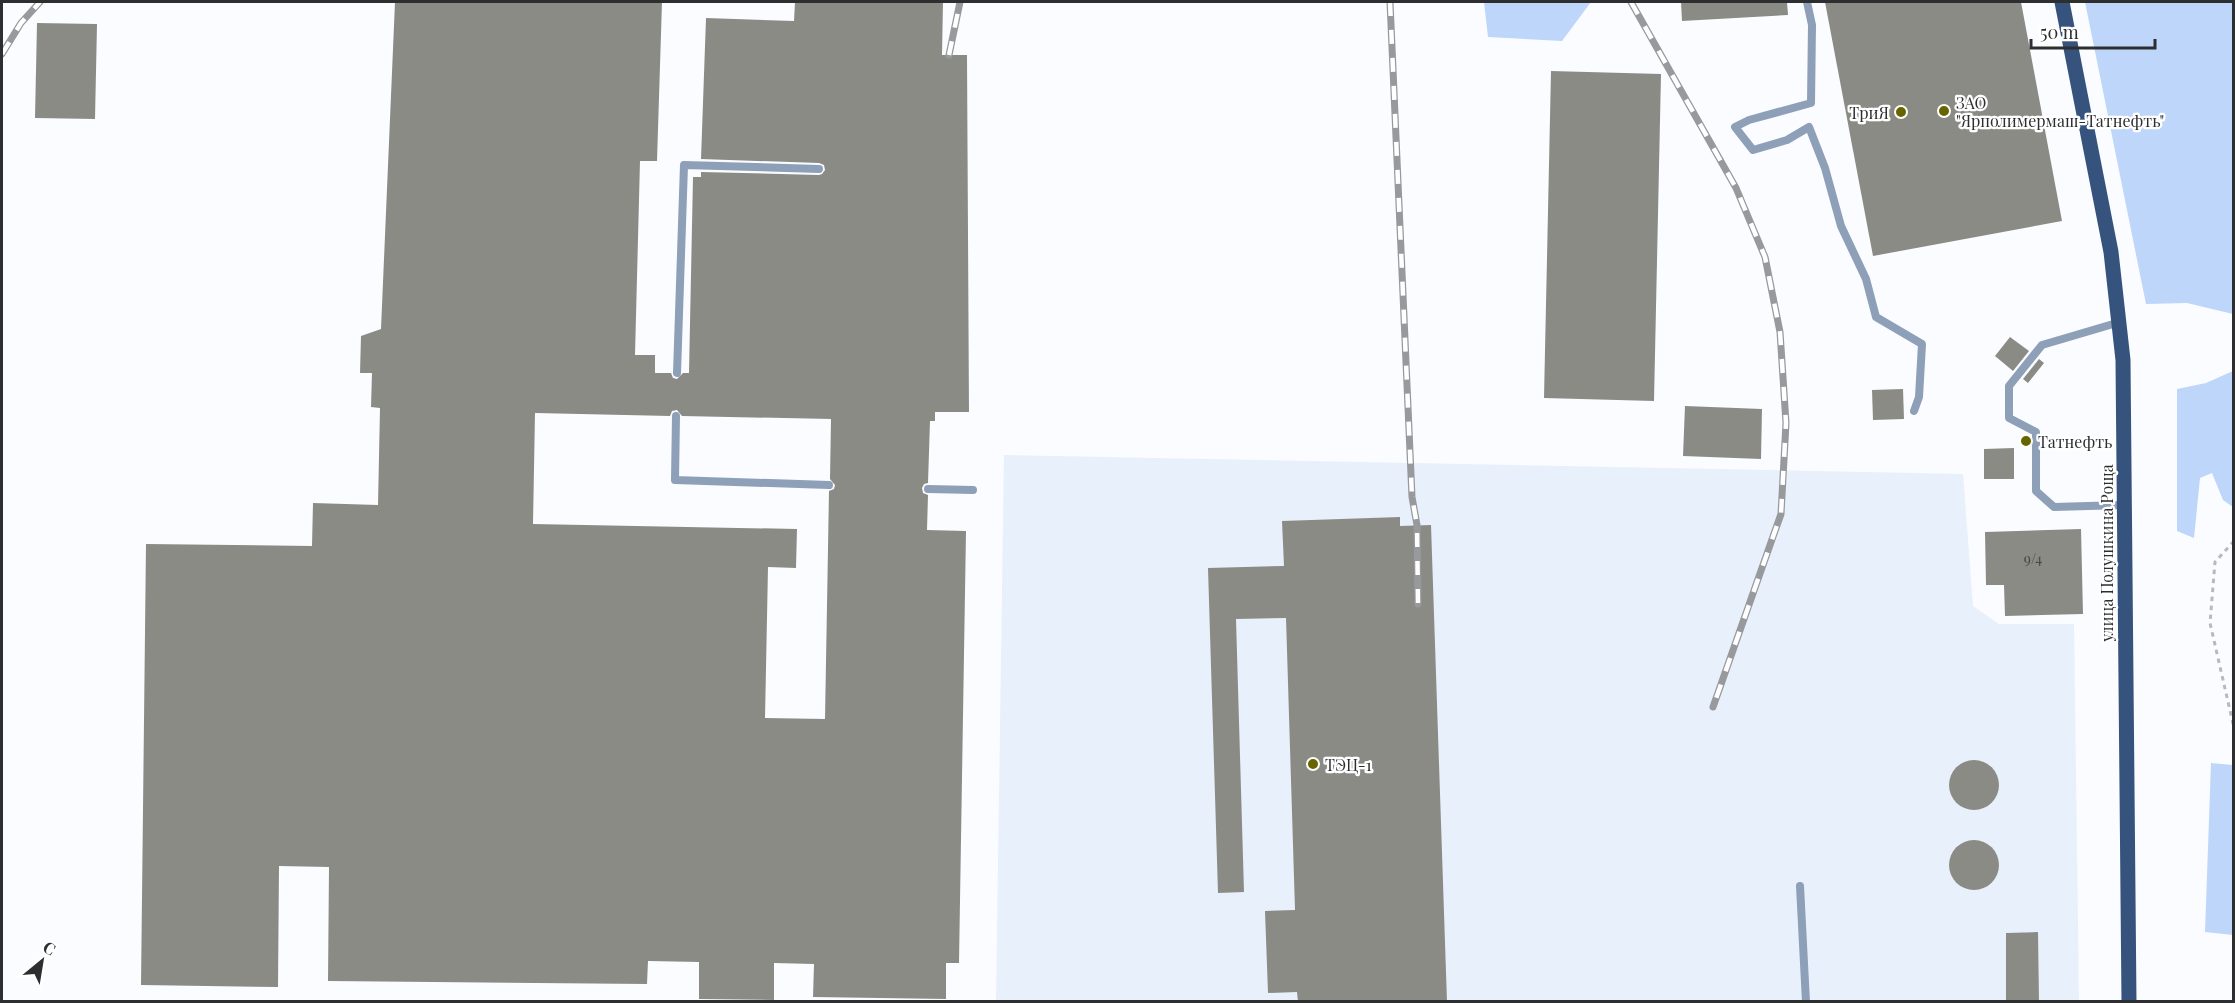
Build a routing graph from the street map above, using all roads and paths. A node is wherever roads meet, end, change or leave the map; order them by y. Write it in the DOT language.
graph roads {
  1 [pos="1808,2"];
  2 [pos="2062,2"];
  3 [pos="819,168"];
  4 [pos="2121,322"];
  5 [pos="677,373"];
  6 [pos="1914,411"];
  7 [pos="676,416"];
  8 [pos="829,484"];
  9 [pos="928,489"];
  10 [pos="974,490"];
  11 [pos="2123,505"];
  12 [pos="2234,542"];
  13 [pos="2234,728"];
  14 [pos="1800,886"];
  15 [pos="1806,1002"];
  16 [pos="2129,1002"];
  1 -- 6 [label="lane"];
  2 -- 4 [label="main road, улица Полушкина Роща"];
  3 -- 5 [label="lane"];
  4 -- 11 [label="main road, улица Полушкина Роща"];
  4 -- 11 [label="lane"];
  7 -- 8 [label="lane"];
  9 -- 10 [label="lane"];
  11 -- 16 [label="main road, улица Полушкина Роща"];
  12 -- 13 [label="path"];
  14 -- 15 [label="lane"];
}
